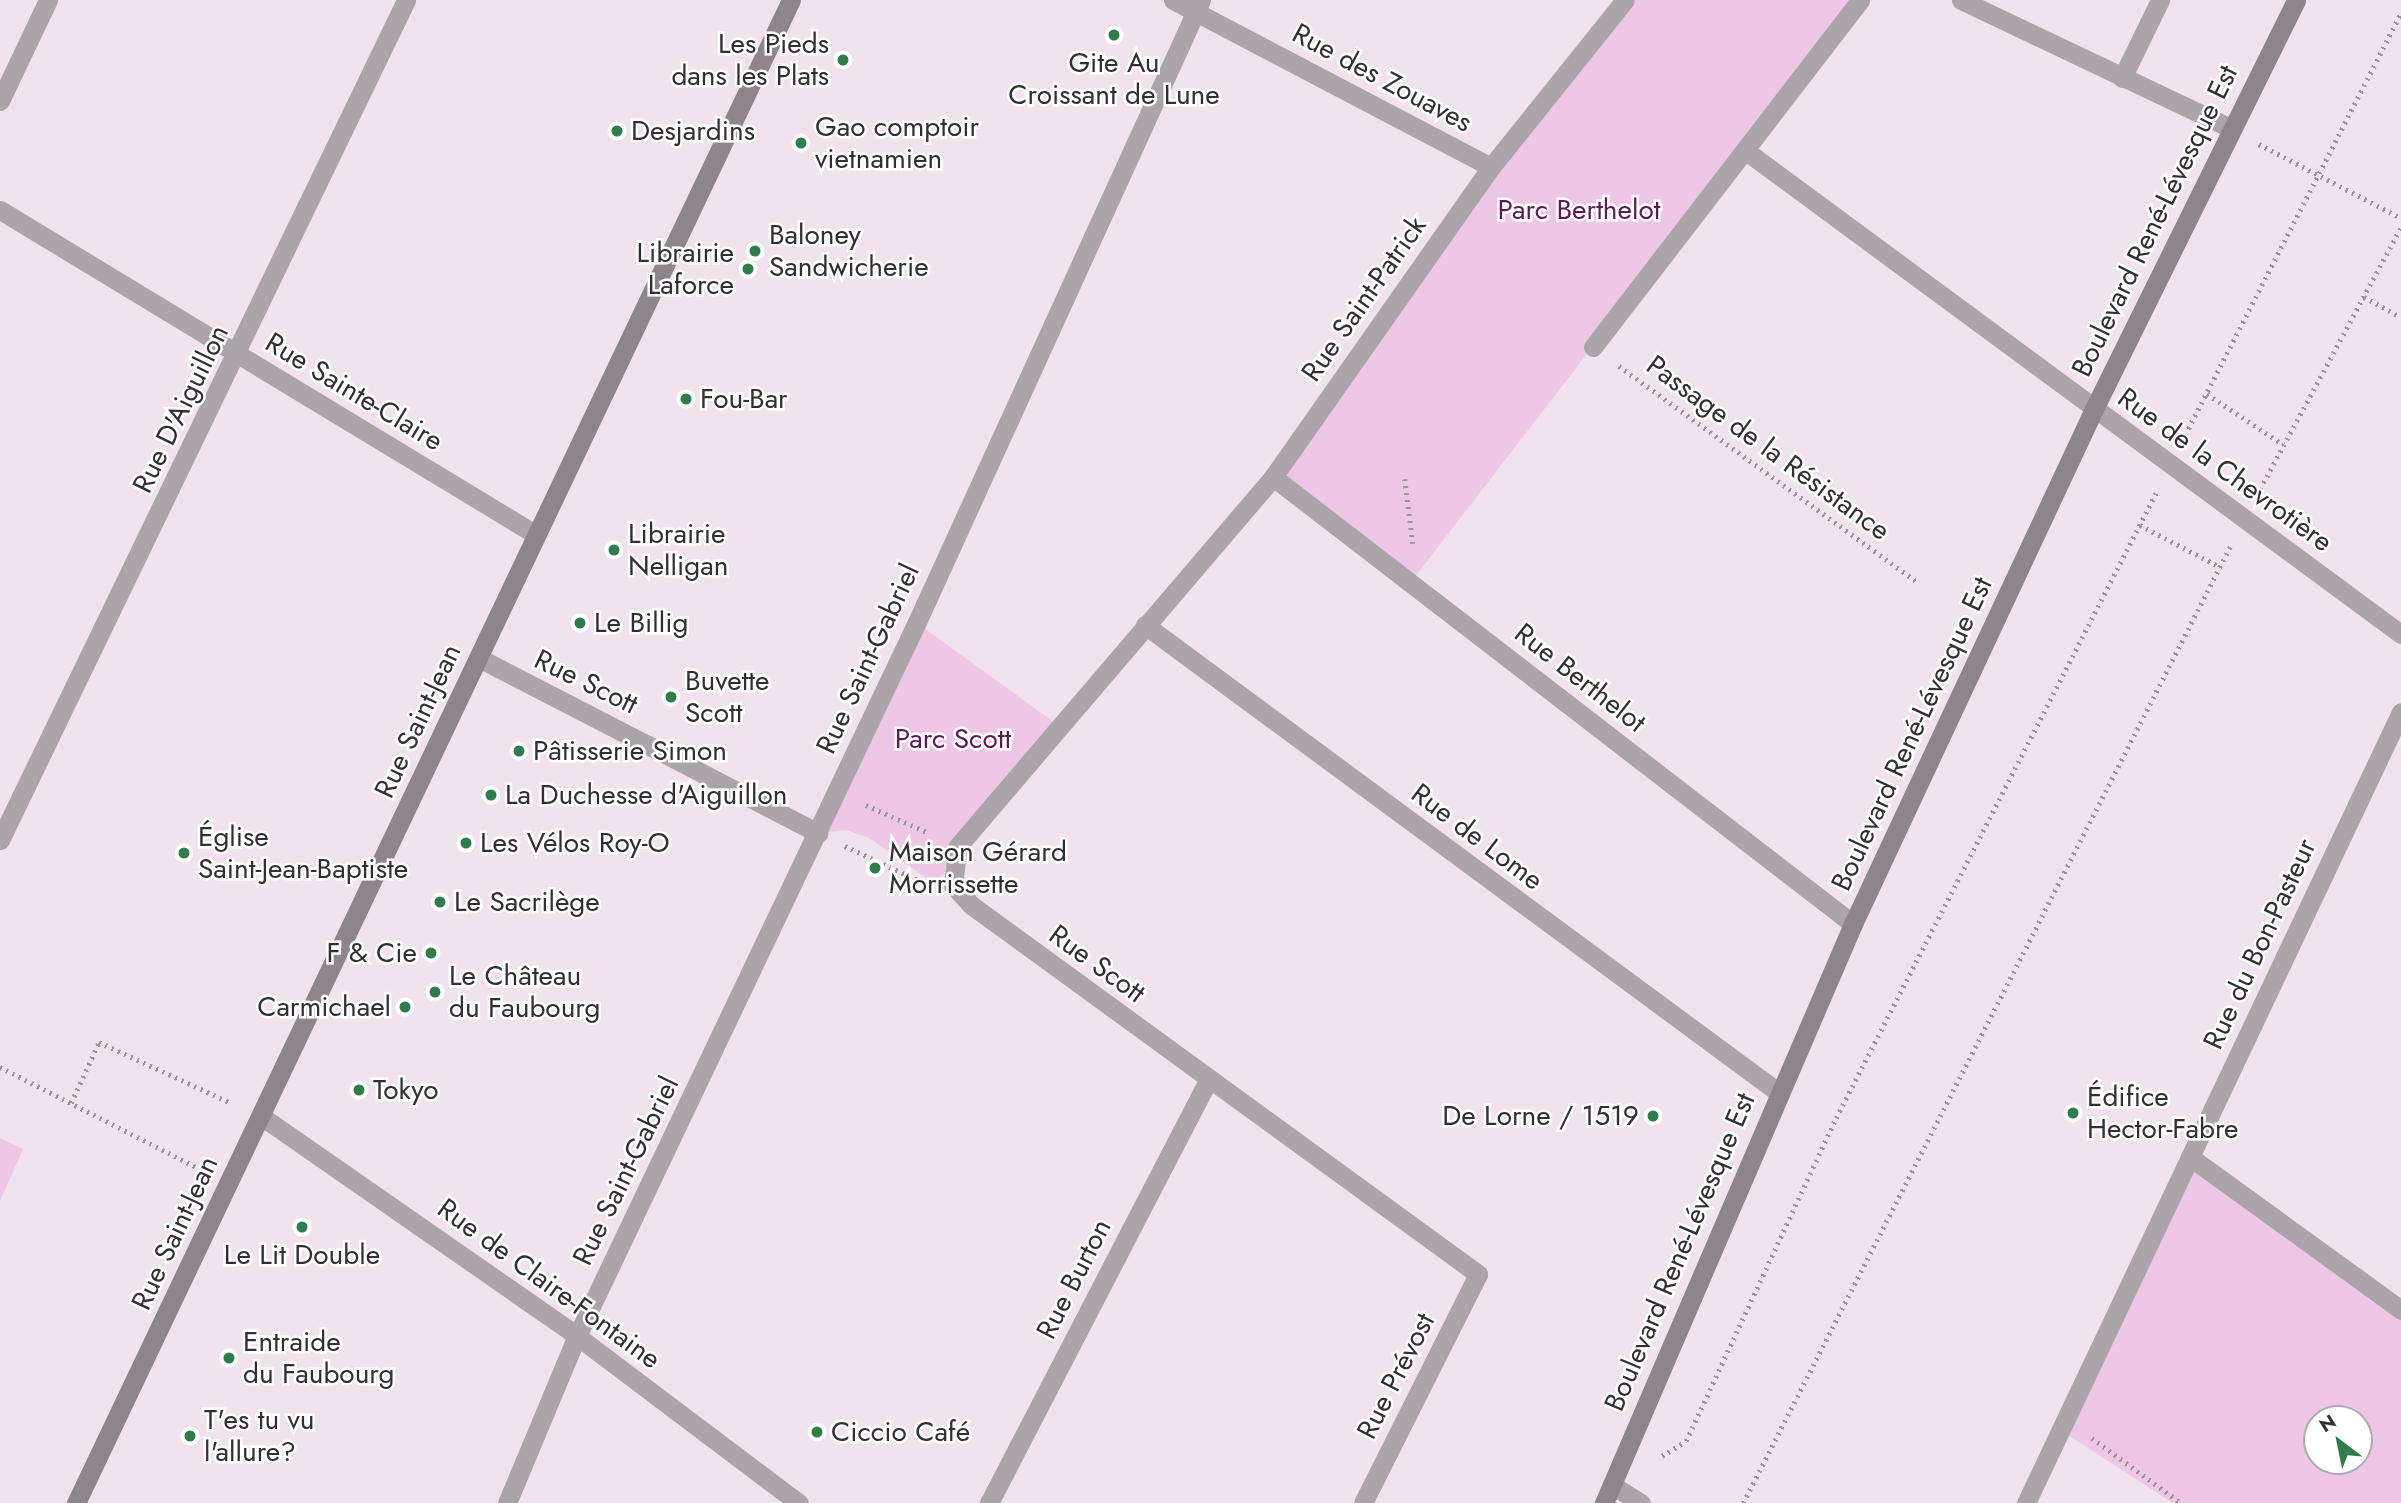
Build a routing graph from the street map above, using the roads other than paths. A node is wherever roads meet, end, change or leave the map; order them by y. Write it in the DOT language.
graph roads {
  1 [pos="48,0"];
  2 [pos="406,0"];
  3 [pos="791,0"];
  4 [pos="1173,0"];
  5 [pos="1625,0"];
  6 [pos="1860,0"];
  7 [pos="1961,0"];
  8 [pos="2160,0"];
  9 [pos="2296,0"];
  10 [pos="1198,6"];
  11 [pos="2122,78"];
  12 [pos="0,101"];
  13 [pos="2230,128"];
  14 [pos="1746,151"];
  15 [pos="1491,167"];
  16 [pos="0,210"];
  17 [pos="1593,347"];
  18 [pos="239,355"];
  19 [pos="2094,408"];
  20 [pos="1273,477"];
  21 [pos="535,534"];
  22 [pos="1145,625"];
  23 [pos="2401,635"];
  24 [pos="479,658"];
  25 [pos="2401,712"];
  26 [pos="818,833"];
  27 [pos="0,840"];
  28 [pos="1853,925"];
  29 [pos="1208,1081"];
  30 [pos="1778,1091"];
  31 [pos="261,1116"];
  32 [pos="2190,1157"];
  33 [pos="1478,1274"];
  34 [pos="2401,1310"];
  35 [pos="577,1336"];
  36 [pos="1608,1494"];
  37 [pos="76,1503"];
  38 [pos="507,1503"];
  39 [pos="799,1503"];
  40 [pos="989,1503"];
  41 [pos="1363,1503"];
  42 [pos="1642,1503"];
  43 [pos="2026,1503"];
  1 -- 12 [label="street"];
  2 -- 18 [label="street, Rue D'Aiguillon"];
  3 -- 21 [label="main road, Rue Saint-Jean"];
  4 -- 10 [label="street, Rue des Zouaves"];
  5 -- 15 [label="street, Rue Saint-Patrick"];
  6 -- 14 [label="street"];
  7 -- 11 [label="street"];
  8 -- 11 [label="street"];
  9 -- 13 [label="main road, Boulevard René-Lévesque Est"];
  10 -- 15 [label="street, Rue des Zouaves"];
  10 -- 26 [label="street, Rue Saint-Gabriel"];
  11 -- 13 [label="street"];
  13 -- 19 [label="main road, Boulevard René-Lévesque Est"];
  14 -- 17 [label="street"];
  14 -- 19 [label="street, Rue de la Chevrotière"];
  15 -- 20 [label="street, Rue Saint-Patrick"];
  16 -- 18 [label="street, Rue Sainte-Claire"];
  18 -- 21 [label="street, Rue Sainte-Claire"];
  18 -- 27 [label="street, Rue D'Aiguillon"];
  19 -- 23 [label="street, Rue de la Chevrotière"];
  19 -- 28 [label="main road, Boulevard René-Lévesque Est"];
  20 -- 22 [label="street, Rue Saint-Patrick"];
  20 -- 28 [label="street, Rue Berthelot"];
  21 -- 24 [label="main road, Rue Saint-Jean"];
  22 -- 29 [label="street, Rue Scott"];
  22 -- 30 [label="street, Rue de Lome"];
  24 -- 26 [label="street, Rue Scott"];
  24 -- 31 [label="main road, Rue Saint-Jean"];
  25 -- 32 [label="street, Rue du Bon-Pasteur"];
  26 -- 35 [label="street, Rue Saint-Gabriel"];
  28 -- 30 [label="main road, Boulevard René-Lévesque Est"];
  29 -- 33 [label="street, Rue Scott"];
  29 -- 40 [label="street, Rue Burton"];
  30 -- 36 [label="main road, Boulevard René-Lévesque Est"];
  31 -- 35 [label="street, Rue de Claire-Fontaine"];
  31 -- 37 [label="main road, Rue Saint-Jean"];
  32 -- 34 [label="street"];
  32 -- 43 [label="street, Rue du Bon-Pasteur"];
  33 -- 41 [label="street, Rue Prévost"];
  35 -- 38 [label="street, Rue Saint-Gabriel"];
  35 -- 39 [label="street, Rue de Claire-Fontaine"];
  36 -- 42 [label="street"];
}
